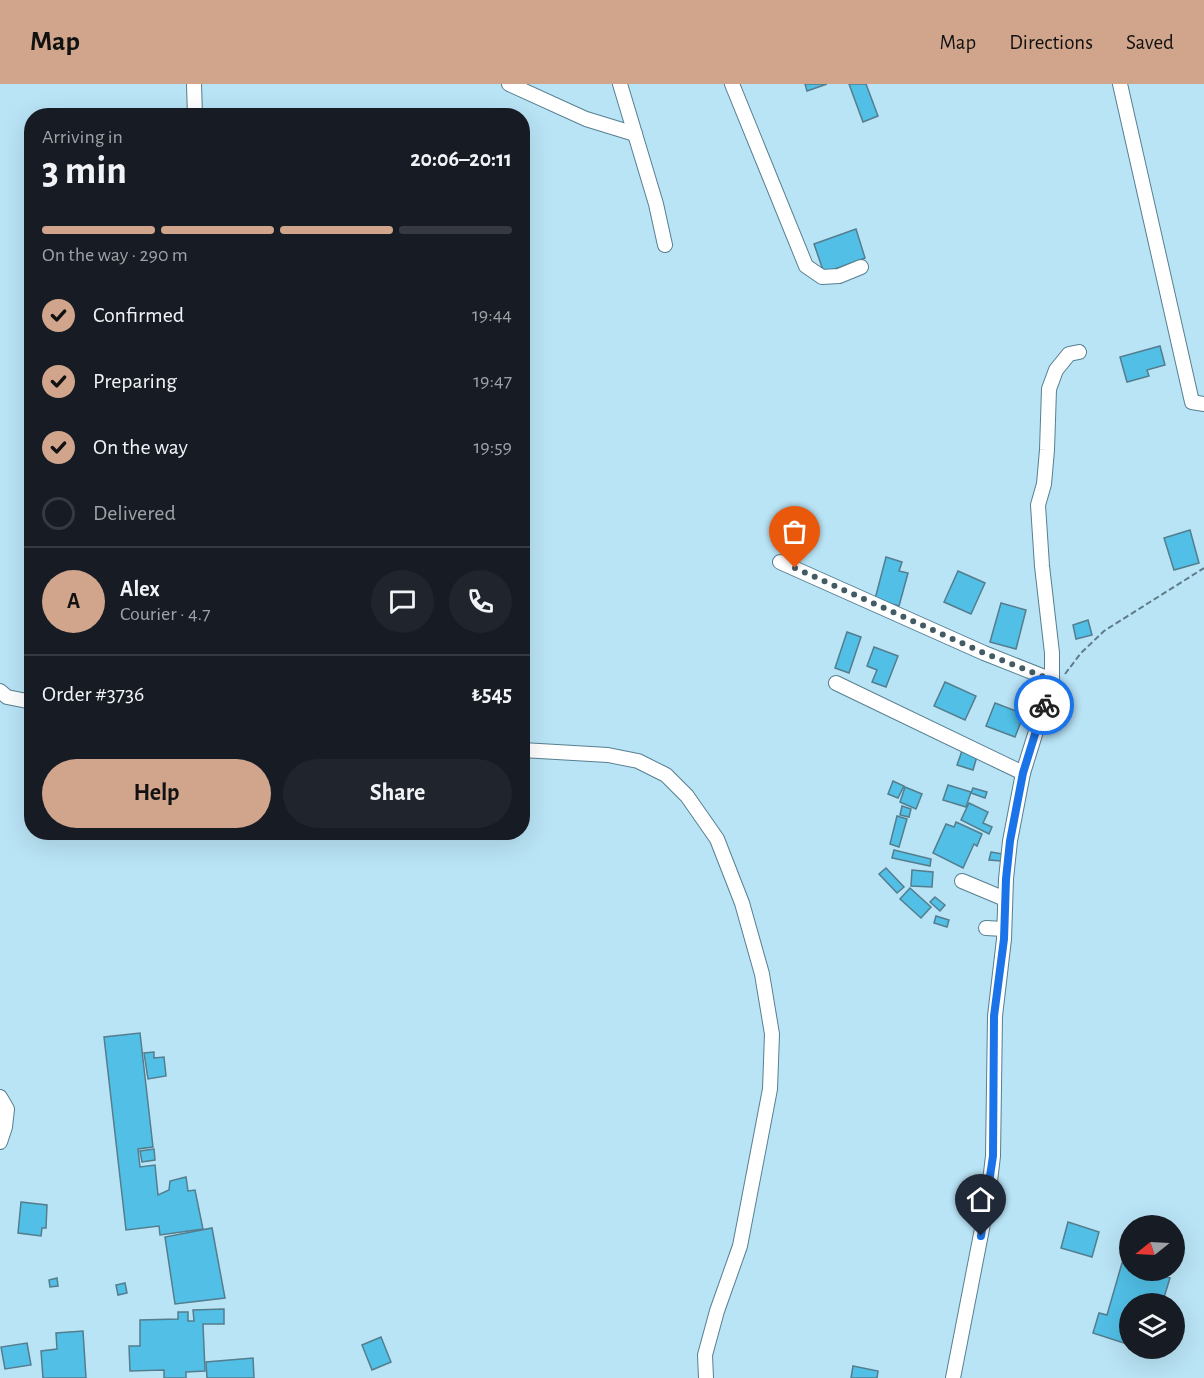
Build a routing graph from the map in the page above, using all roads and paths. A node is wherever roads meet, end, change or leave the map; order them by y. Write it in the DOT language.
graph roads {
  1 [pos="194,84"];
  2 [pos="509,84"];
  3 [pos="620,84"];
  4 [pos="732,84"];
  5 [pos="1120,84"];
  6 [pos="195,108"];
  7 [pos="635,134"];
  8 [pos="665,245"];
  9 [pos="861,267"];
  10 [pos="1079,352"];
  11 [pos="1204,404"];
  12 [pos="780,562"];
  13 [pos="1204,568"];
  14 [pos="1052,680"];
  15 [pos="837,683"];
  16 [pos="0,691"];
  17 [pos="24,700"];
  18 [pos="530,750"];
  19 [pos="1023,773"];
  20 [pos="962,881"];
  21 [pos="1005,899"];
  22 [pos="986,928"];
  23 [pos="1004,929"];
  24 [pos="0,1097"];
  25 [pos="0,1142"];
  26 [pos="706,1378"];
  27 [pos="953,1378"];
  1 -- 6 [label="street"];
  2 -- 7 [label="street"];
  3 -- 7 [label="street"];
  4 -- 9 [label="street"];
  5 -- 11 [label="street"];
  7 -- 8 [label="street"];
  10 -- 14 [label="street"];
  12 -- 14 [label="street"];
  13 -- 14 [label="path"];
  14 -- 19 [label="street"];
  15 -- 19 [label="street"];
  16 -- 17 [label="street"];
  18 -- 26 [label="street"];
  19 -- 21 [label="street"];
  20 -- 21 [label="street"];
  21 -- 23 [label="street"];
  22 -- 23 [label="street"];
  23 -- 27 [label="street"];
  24 -- 25 [label="street"];
}
